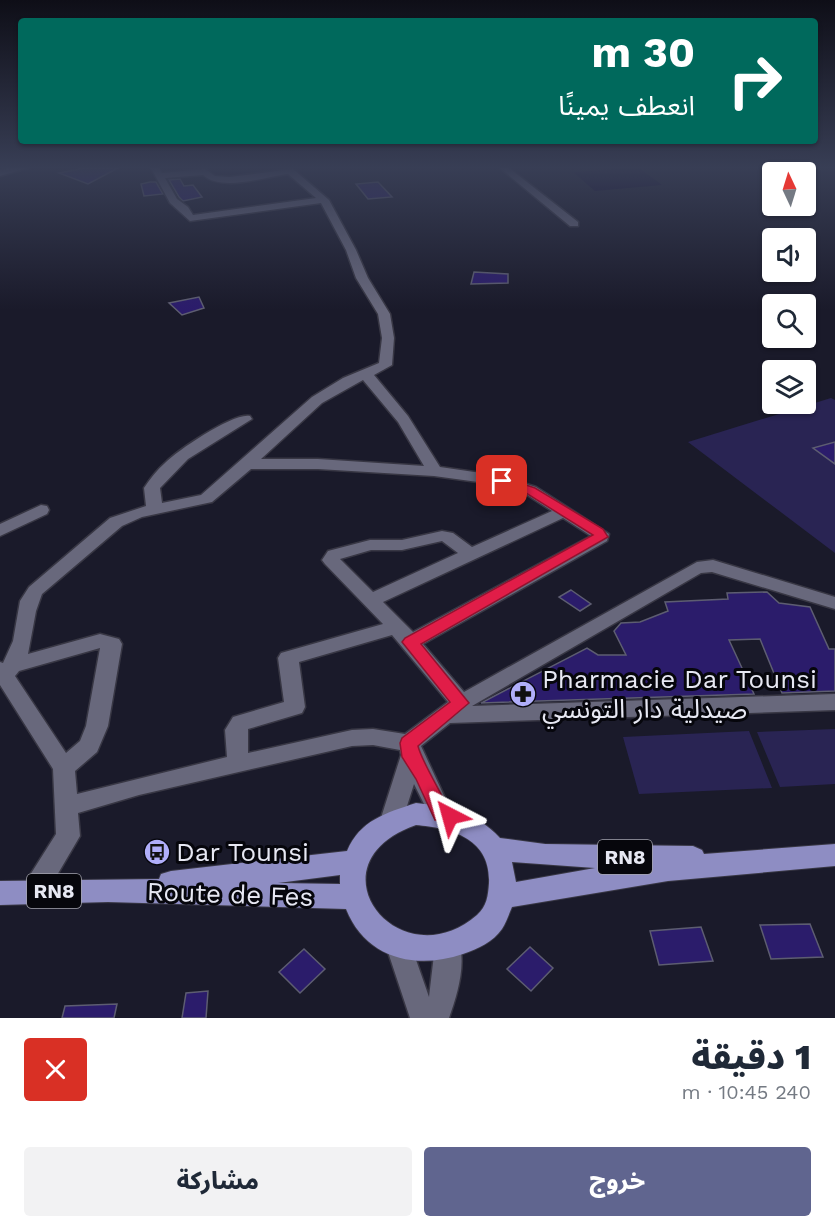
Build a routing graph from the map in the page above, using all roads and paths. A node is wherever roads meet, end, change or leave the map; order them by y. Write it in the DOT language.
graph roads {
  1 [pos="189,216"];
  2 [pos="209,216"];
  3 [pos="332,216"];
  4 [pos="563,216"];
  5 [pos="574,224"];
  6 [pos="365,374"];
  7 [pos="246,419"];
  8 [pos="247,464"];
  9 [pos="434,471"];
  10 [pos="155,508"];
  11 [pos="41,510"];
  12 [pos="563,512"];
  13 [pos="0,531"];
  14 [pos="469,553"];
  15 [pos="370,601"];
  16 [pos="835,603"];
  17 [pos="396,627"];
  18 [pos="411,642"];
  19 [pos="6,670"];
  20 [pos="835,702"];
  21 [pos="453,709"];
  22 [pos="410,750"];
  23 [pos="238,762"];
  24 [pos="64,768"];
  25 [pos="68,806"];
  26 [pos="441,815"];
  27 [pos="392,821"];
  28 [pos="495,849"];
  29 [pos="835,855"];
  30 [pos="754,860"];
  31 [pos="354,862"];
  32 [pos="108,890"];
  33 [pos="34,891"];
  34 [pos="0,893"];
  35 [pos="353,897"];
  36 [pos="502,897"];
  37 [pos="398,943"];
  38 [pos="448,946"];
  39 [pos="424,1018"];
  40 [pos="435,1018"];
  1 -- 2 [label="street"];
  3 -- 6 [label="street"];
  4 -- 5 [label="street"];
  6 -- 8 [label="street"];
  6 -- 9 [label="street"];
  7 -- 10 [label="street"];
  8 -- 9 [label="street"];
  8 -- 10 [label="street"];
  9 -- 12 [label="street"];
  10 -- 19 [label="street"];
  11 -- 13 [label="street"];
  12 -- 14 [label="street"];
  12 -- 18 [label="street"];
  14 -- 15 [label="street"];
  14 -- 15 [label="street"];
  15 -- 17 [label="street"];
  16 -- 21 [label="street"];
  17 -- 18 [label="street"];
  17 -- 23 [label="street"];
  18 -- 21 [label="street"];
  19 -- 24 [label="street"];
  19 -- 24 [label="street"];
  20 -- 21 [label="street"];
  21 -- 22 [label="street"];
  22 -- 23 [label="street"];
  22 -- 26 [label="street"];
  22 -- 27 [label="street"];
  23 -- 25 [label="street"];
  24 -- 25 [label="street"];
  25 -- 33 [label="street"];
  26 -- 27 [label="main road"];
  26 -- 28 [label="main road"];
  27 -- 31 [label="main road"];
  28 -- 30 [label="main road, RN8"];
  28 -- 36 [label="main road"];
  29 -- 30 [label="main road, RN8"];
  30 -- 36 [label="main road, RN8"];
  31 -- 32 [label="main road, Route de Fes / RN8"];
  31 -- 35 [label="main road"];
  32 -- 33 [label="main road, Route de Fes / RN8"];
  32 -- 35 [label="main road, Route de Fes / RN8"];
  33 -- 34 [label="main road, Route de Fes / RN8"];
  35 -- 37 [label="main road"];
  36 -- 38 [label="main road"];
  37 -- 38 [label="main road"];
  37 -- 39 [label="street"];
  38 -- 40 [label="street"];
}
